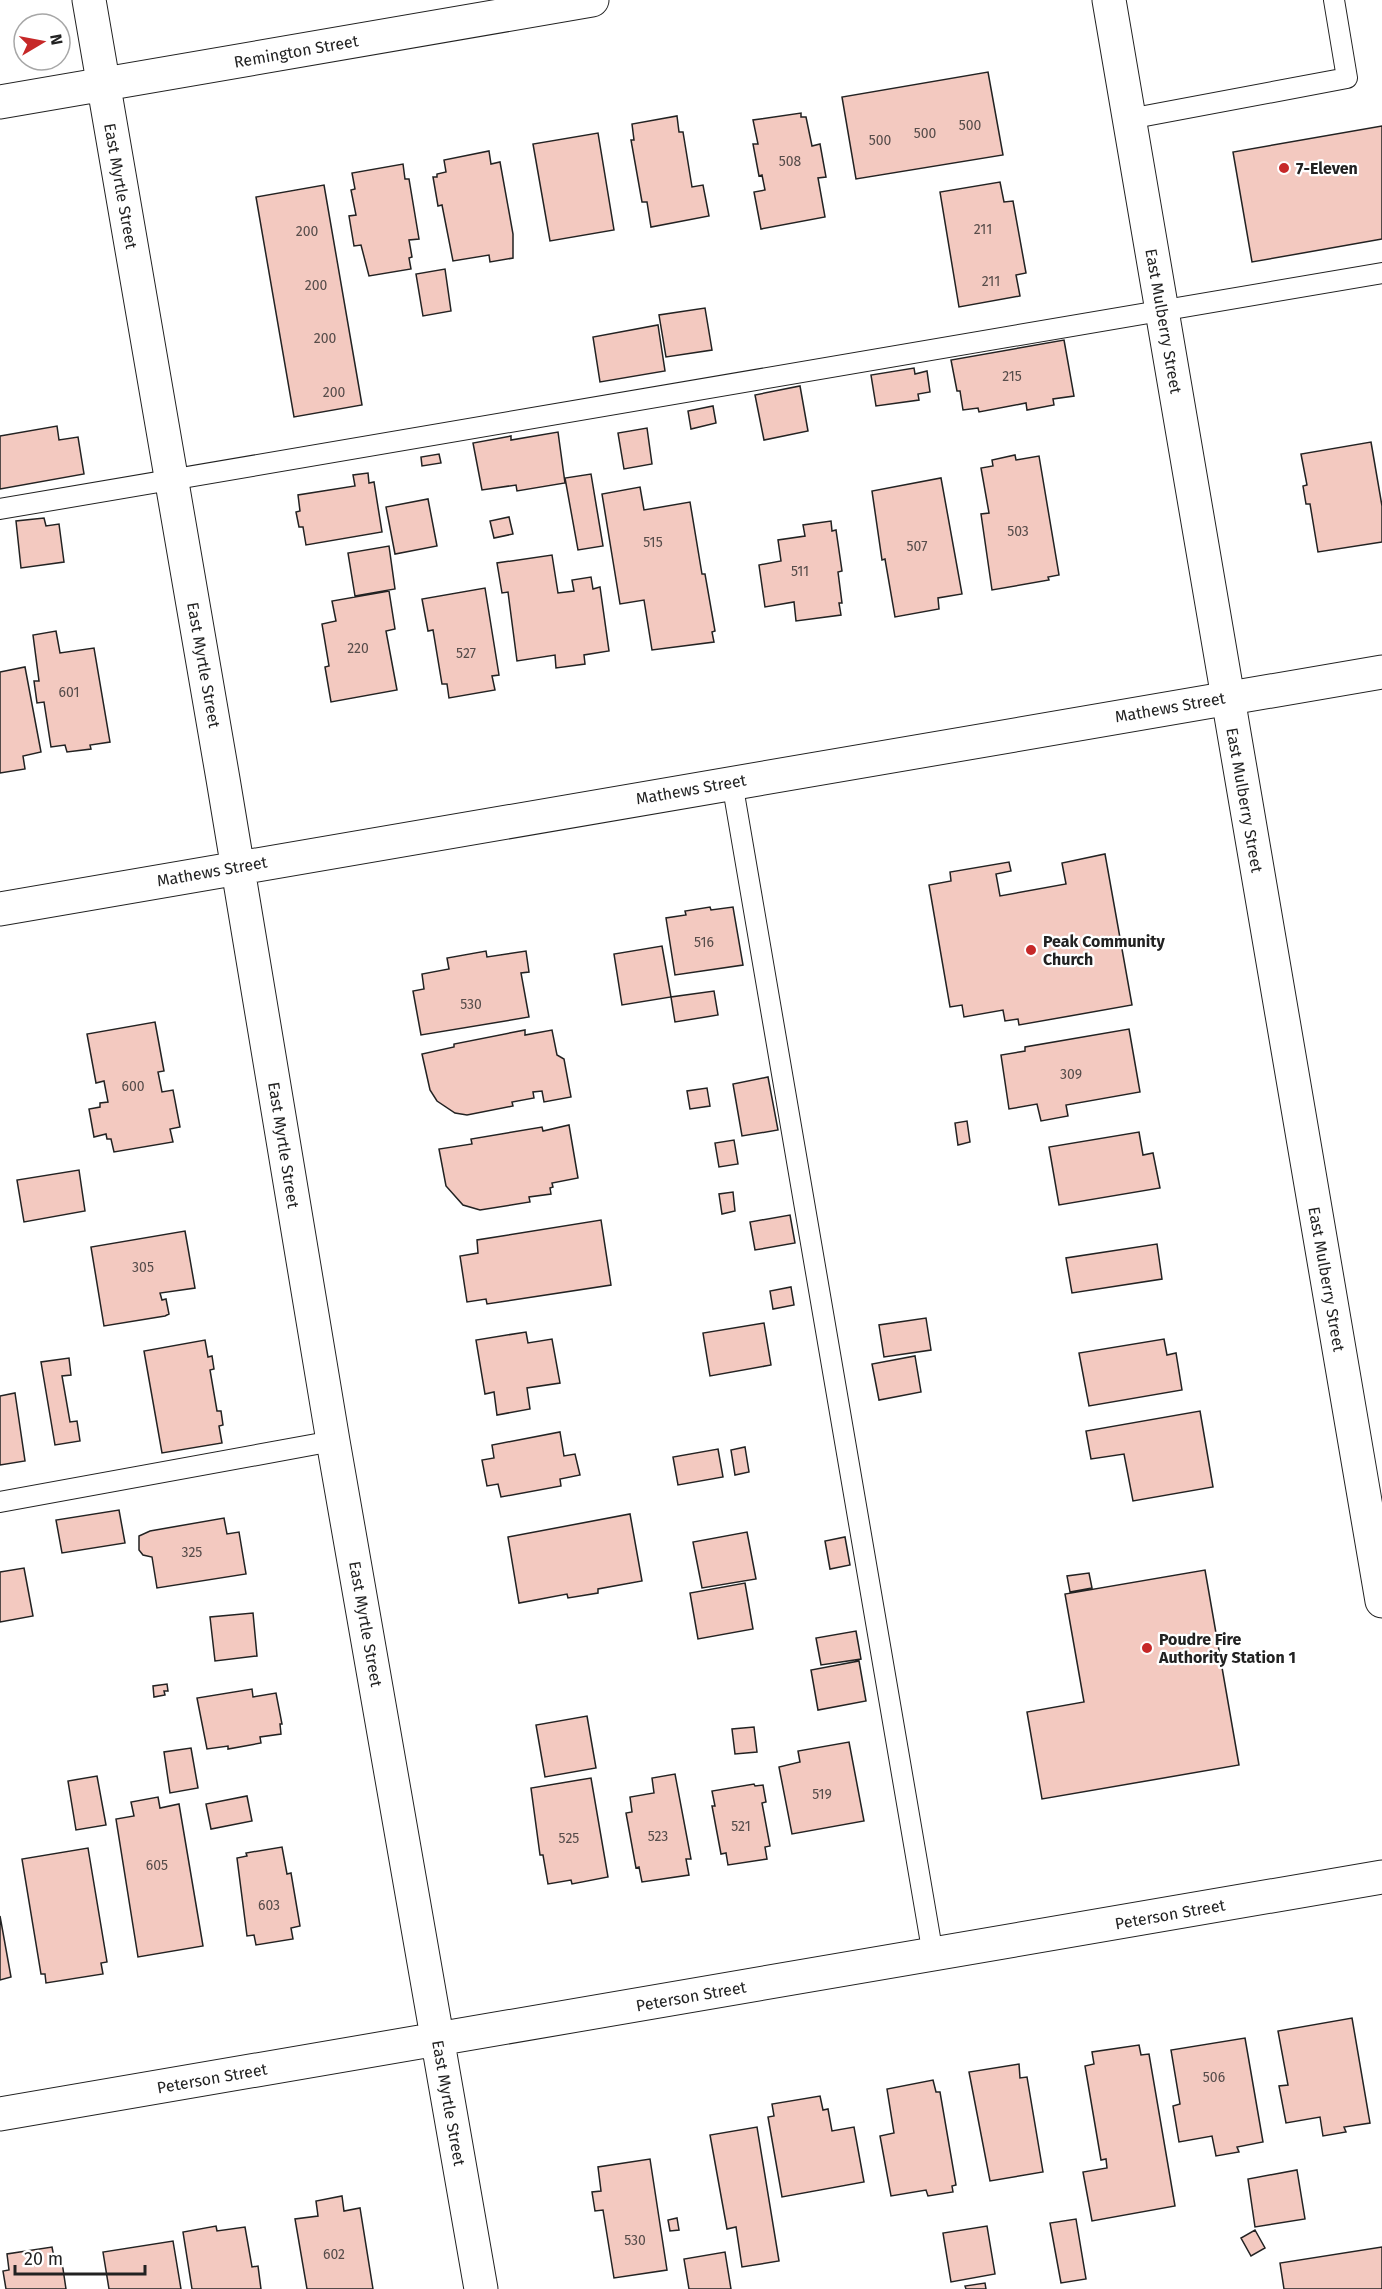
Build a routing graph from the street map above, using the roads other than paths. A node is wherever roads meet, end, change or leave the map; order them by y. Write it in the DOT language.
graph roads {
  1 [pos="89,0"];
  2 [pos="592,0"];
  3 [pos="1109,0"];
  4 [pos="1334,0"];
  5 [pos="104,84"];
  6 [pos="0,102"];
  7 [pos="1129,119"];
  8 [pos="1382,273"];
  9 [pos="1163,311"];
  10 [pos="172,479"];
  11 [pos="0,509"];
  12 [pos="1382,672"];
  13 [pos="1228,697"];
  14 [pos="732,782"];
  15 [pos="238,866"];
  16 [pos="0,909"];
  17 [pos="333,1441"];
  18 [pos="0,1502"];
  19 [pos="1382,1601"];
  20 [pos="1382,1877"];
  21 [pos="933,1955"];
  22 [pos="439,2039"];
  23 [pos="0,2114"];
  24 [pos="481,2289"];
  1 -- 5 [label="main road, East Myrtle Street"];
  2 -- 5 [label="main road, Remington Street"];
  3 -- 7 [label="main road, East Mulberry Street"];
  4 -- 7 [label="lane"];
  5 -- 6 [label="main road, Remington Street"];
  5 -- 10 [label="main road, East Myrtle Street"];
  7 -- 9 [label="main road, East Mulberry Street"];
  8 -- 9 [label="lane"];
  9 -- 10 [label="lane"];
  9 -- 13 [label="main road, East Mulberry Street"];
  10 -- 11 [label="lane"];
  10 -- 15 [label="main road, East Myrtle Street"];
  12 -- 13 [label="main road, Mathews Street"];
  13 -- 14 [label="main road, Mathews Street"];
  13 -- 19 [label="main road, East Mulberry Street"];
  14 -- 15 [label="main road, Mathews Street"];
  14 -- 21 [label="lane"];
  15 -- 16 [label="main road, Mathews Street"];
  15 -- 17 [label="main road, East Myrtle Street"];
  17 -- 18 [label="lane"];
  17 -- 22 [label="main road, East Myrtle Street"];
  20 -- 21 [label="main road, Peterson Street"];
  21 -- 22 [label="main road, Peterson Street"];
  22 -- 23 [label="main road, Peterson Street"];
  22 -- 24 [label="main road, East Myrtle Street"];
}
